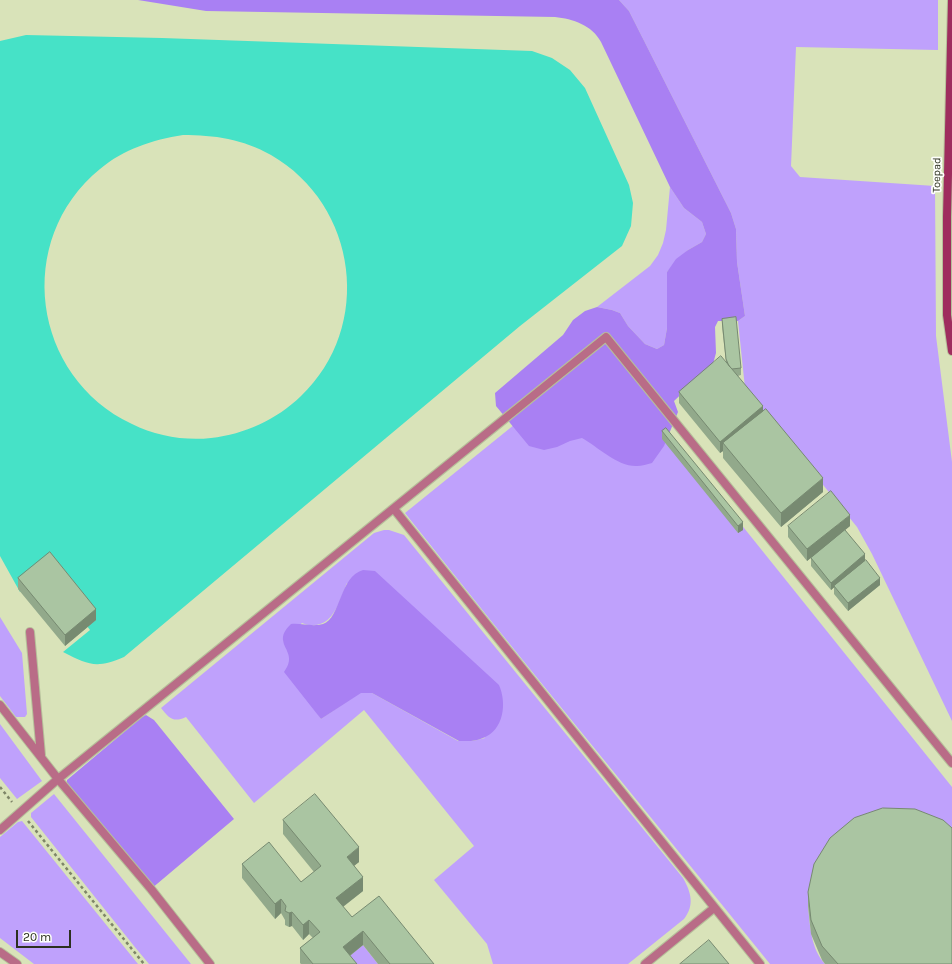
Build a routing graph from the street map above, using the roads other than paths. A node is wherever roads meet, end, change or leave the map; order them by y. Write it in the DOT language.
graph roads {
  1 [pos="952,0"];
  2 [pos="951,46"];
  3 [pos="949,217"];
  4 [pos="952,350"];
  5 [pos="394,509"];
  6 [pos="30,632"];
  7 [pos="0,705"];
  8 [pos="41,756"];
  9 [pos="952,763"];
  10 [pos="58,779"];
  11 [pos="0,830"];
  12 [pos="714,908"];
  13 [pos="0,952"];
  14 [pos="16,964"];
  15 [pos="210,964"];
  16 [pos="645,964"];
  17 [pos="760,964"];
  1 -- 2 [label="street, Toepad"];
  2 -- 3 [label="street, Toepad"];
  3 -- 4 [label="street, Toepad"];
  5 -- 9 [label="street"];
  5 -- 10 [label="street"];
  5 -- 12 [label="street"];
  6 -- 8 [label="street"];
  7 -- 8 [label="street"];
  8 -- 10 [label="street"];
  10 -- 11 [label="street"];
  10 -- 15 [label="street"];
  12 -- 16 [label="street"];
  12 -- 17 [label="street"];
  13 -- 14 [label="street"];
}
